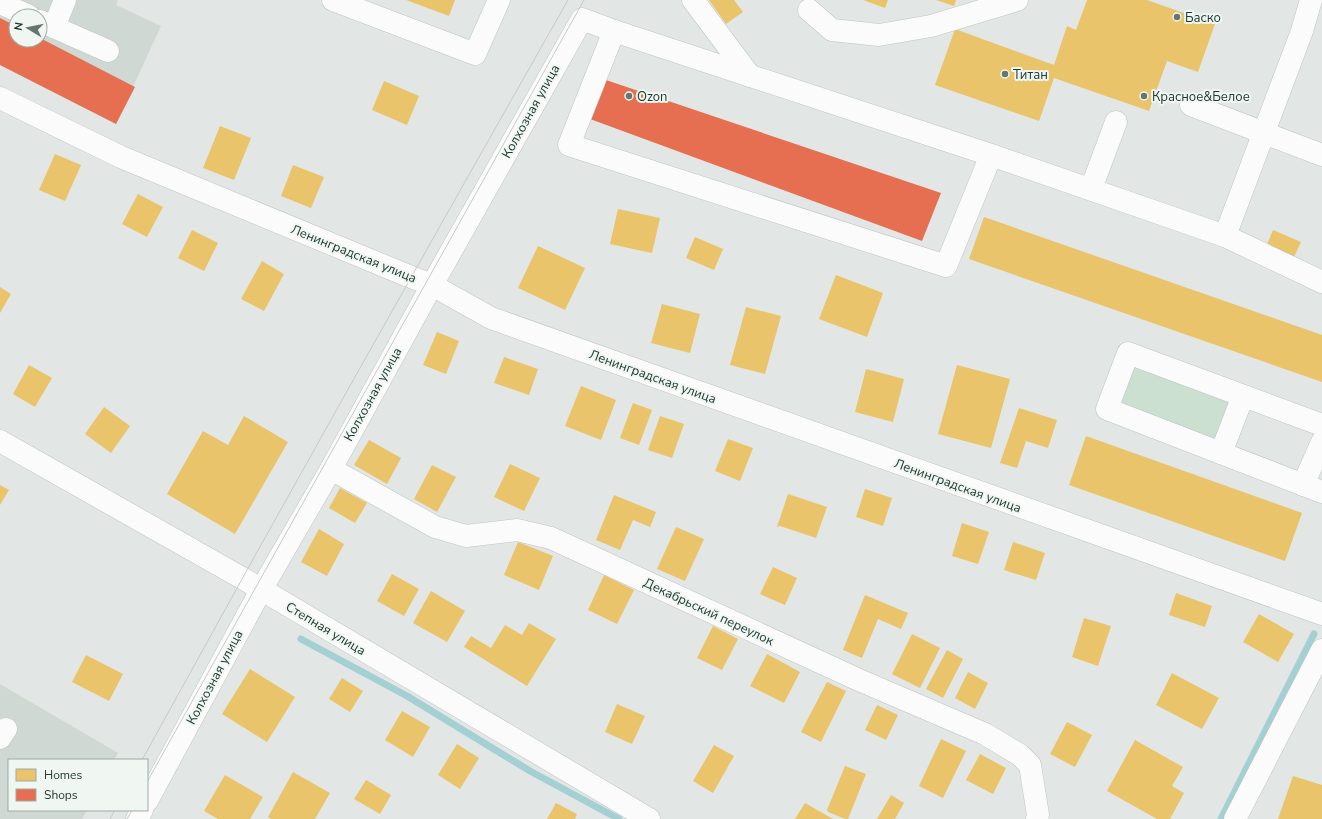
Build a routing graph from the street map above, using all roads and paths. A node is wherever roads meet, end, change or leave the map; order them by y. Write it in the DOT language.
graph roads {
  1 [pos="65,0"];
  2 [pos="333,0"];
  3 [pos="499,0"];
  4 [pos="693,0"];
  5 [pos="1017,0"];
  6 [pos="1311,0"];
  7 [pos="0,3"];
  8 [pos="11,8"];
  9 [pos="809,10"];
  10 [pos="48,23"];
  11 [pos="48,24"];
  12 [pos="614,31"];
  13 [pos="108,51"];
  14 [pos="750,76"];
  15 [pos="0,98"];
  16 [pos="1192,105"];
  17 [pos="1116,122"];
  18 [pos="1263,133"];
  19 [pos="991,155"];
  20 [pos="1322,155"];
  21 [pos="1091,189"];
  22 [pos="1225,236"];
  23 [pos="1322,282"];
  24 [pos="432,284"];
  25 [pos="1243,396"];
  26 [pos="1322,425"];
  27 [pos="0,441"];
  28 [pos="1322,442"];
  29 [pos="1221,453"];
  30 [pos="331,469"];
  31 [pos="1312,488"];
  32 [pos="261,590"];
  33 [pos="1322,614"];
  34 [pos="1322,650"];
  35 [pos="148,799"];
  36 [pos="649,819"];
  37 [pos="1038,819"];
  38 [pos="1235,819"];
  1 -- 10 [label="street"];
  2 -- 3 [label="street"];
  4 -- 14 [label="street"];
  5 -- 9 [label="street"];
  6 -- 18 [label="street"];
  7 -- 8 [label="street"];
  11 -- 13 [label="street"];
  12 -- 14 [label="street"];
  12 -- 19 [label="street"];
  12 -- 24 [label="street, Колхозная улица"];
  14 -- 19 [label="street"];
  15 -- 24 [label="street, Ленинградская улица"];
  16 -- 18 [label="street"];
  17 -- 21 [label="street"];
  18 -- 20 [label="street"];
  18 -- 22 [label="street"];
  19 -- 21 [label="street"];
  21 -- 22 [label="street"];
  22 -- 23 [label="street"];
  24 -- 30 [label="street, Колхозная улица"];
  24 -- 33 [label="street, Ленинградская улица"];
  25 -- 26 [label="street"];
  25 -- 29 [label="street"];
  25 -- 29 [label="street"];
  27 -- 32 [label="street, Степная улица"];
  28 -- 31 [label="street"];
  29 -- 31 [label="street"];
  30 -- 32 [label="street, Колхозная улица"];
  30 -- 37 [label="street, Декабрьский переулок"];
  32 -- 35 [label="street, Колхозная улица"];
  32 -- 36 [label="street, Степная улица"];
  34 -- 38 [label="street"];
}
